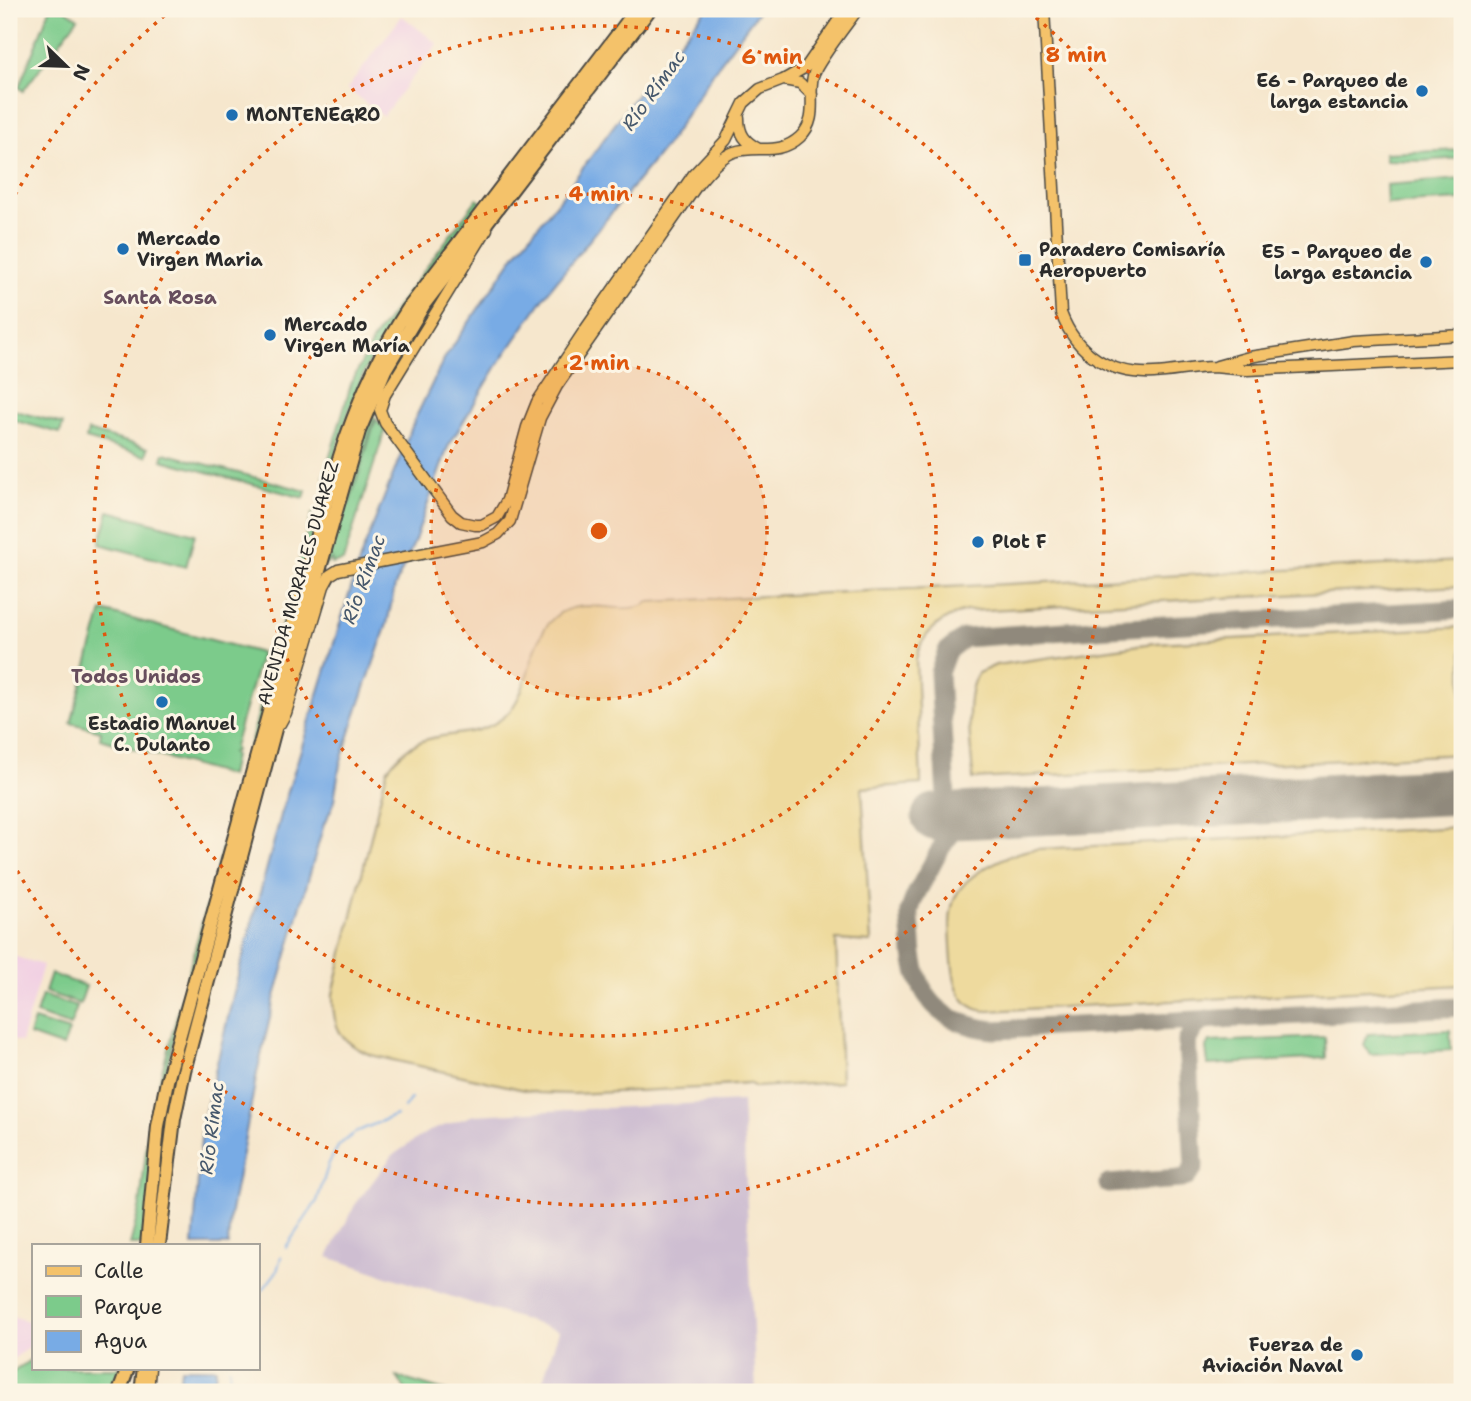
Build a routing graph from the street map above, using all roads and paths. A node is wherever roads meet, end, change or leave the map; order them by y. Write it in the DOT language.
graph roads {
  1 [pos="637,9"];
  2 [pos="650,9"];
  3 [pos="846,9"];
  4 [pos="858,9"];
  5 [pos="1044,9"];
  6 [pos="1051,9"];
  7 [pos="1045,34"];
  8 [pos="783,80"];
  9 [pos="812,95"];
  10 [pos="739,117"];
  11 [pos="762,150"];
  12 [pos="504,198"];
  13 [pos="1462,335"];
  14 [pos="1462,360"];
  15 [pos="1213,367"];
  16 [pos="272,741"];
  17 [pos="147,1244"];
  18 [pos="159,1244"];
  19 [pos="127,1370"];
  20 [pos="144,1370"];
  21 [pos="150,1370"];
  22 [pos="119,1392"];
  23 [pos="141,1392"];
  24 [pos="148,1392"];
  1 -- 17 [label="highway, AVENIDA MORALES DUAREZ"];
  2 -- 12 [label="highway, AVENIDA MORALES DUAREZ"];
  3 -- 8 [label="main road"];
  4 -- 9 [label="main road"];
  5 -- 7 [label="main road"];
  6 -- 7 [label="main road"];
  7 -- 15 [label="main road"];
  8 -- 9 [label="main road"];
  8 -- 10 [label="main road"];
  9 -- 11 [label="main road"];
  10 -- 11 [label="main road"];
  10 -- 12 [label="main road"];
  11 -- 16 [label="main road"];
  12 -- 16 [label="highway, AVENIDA MORALES DUAREZ"];
  13 -- 15 [label="main road"];
  14 -- 15 [label="main road"];
  16 -- 18 [label="highway, AVENIDA MORALES DUAREZ"];
  19 -- 22 [label="highway"];
  20 -- 23 [label="highway"];
  21 -- 24 [label="main road"];
}
